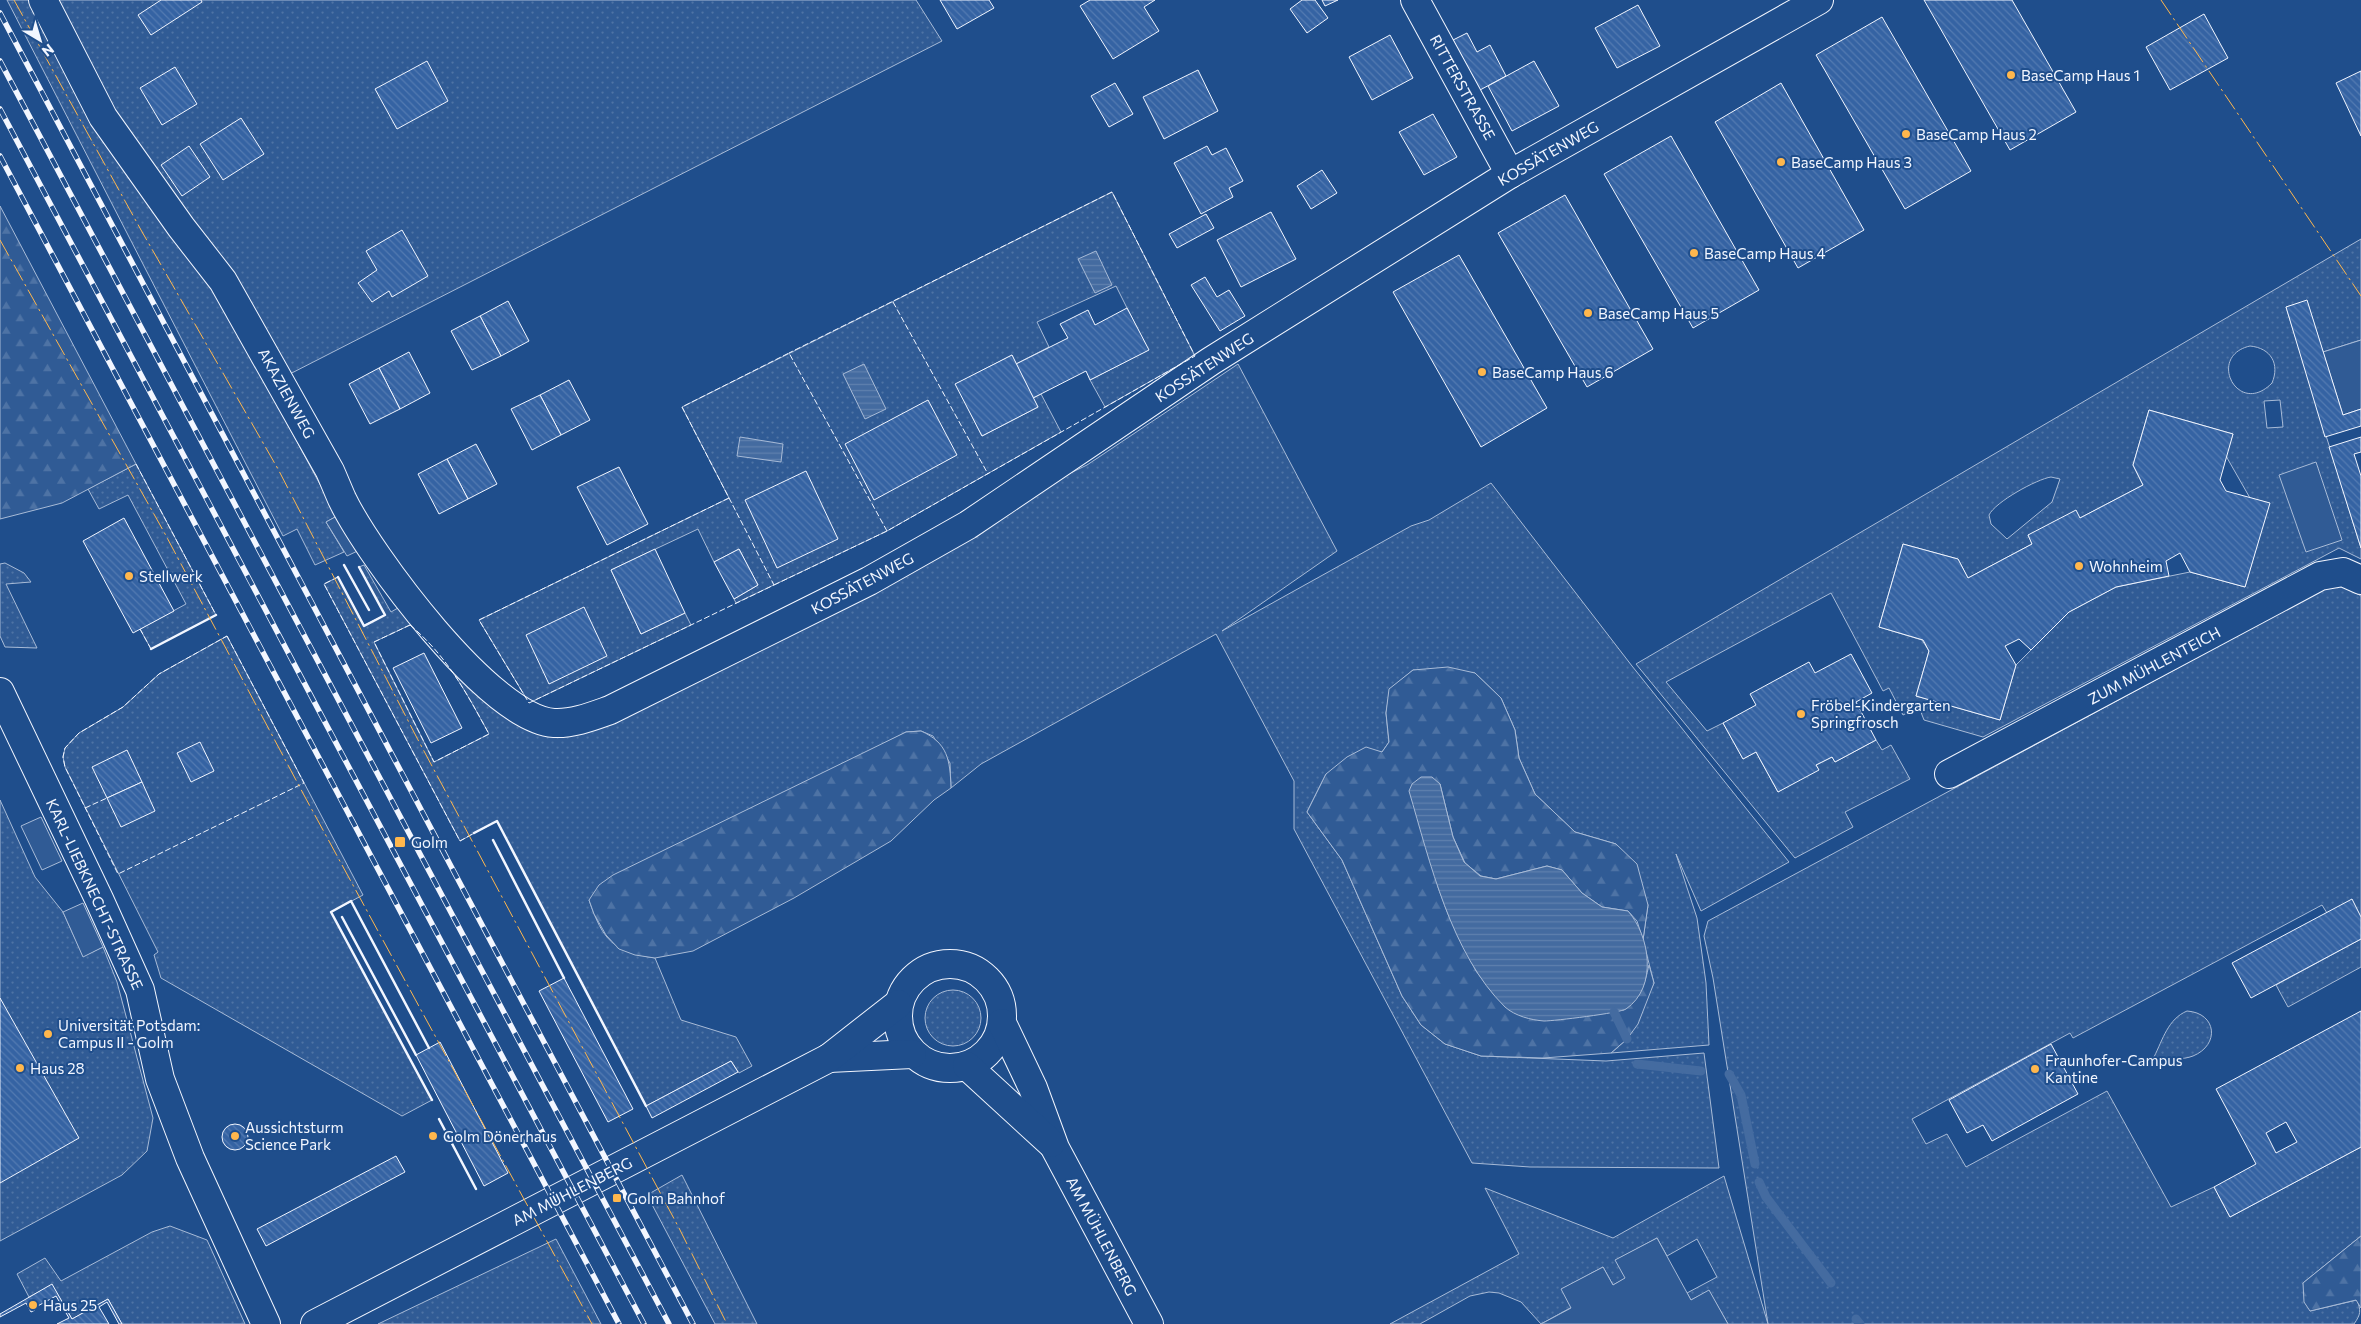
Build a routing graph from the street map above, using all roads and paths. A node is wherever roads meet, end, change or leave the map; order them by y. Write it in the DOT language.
graph roads {
  1 [pos="43,0"];
  2 [pos="1415,0"];
  3 [pos="1819,0"];
  4 [pos="1510,174"];
  5 [pos="2361,580"];
  6 [pos="0,692"];
  7 [pos="583,719"];
  8 [pos="1949,774"];
  9 [pos="898,1004"];
  10 [pos="1002,1023"];
  11 [pos="912,1054"];
  12 [pos="829,1058"];
  13 [pos="967,1066"];
  14 [pos="1055,1148"];
  15 [pos="266,1324"];
  16 [pos="315,1324"];
  17 [pos="1149,1324"];
  1 -- 7 [label="street, AKAZIENWEG"];
  2 -- 4 [label="street, RITTERSTRASSE"];
  3 -- 4 [label="street, KOSSÄTENWEG"];
  4 -- 7 [label="street, KOSSÄTENWEG"];
  5 -- 8 [label="street, ZUM MÜHLENTEICH"];
  6 -- 15 [label="street, KARL-LIEBKNECHT-STRASSE"];
  9 -- 10 [label="street, AM MÜHLENBERG"];
  9 -- 11 [label="street"];
  9 -- 12 [label="street, AM MÜHLENBERG"];
  10 -- 13 [label="street"];
  10 -- 14 [label="street, AM MÜHLENBERG"];
  11 -- 12 [label="street, AM MÜHLENBERG"];
  11 -- 13 [label="street"];
  12 -- 16 [label="street, AM MÜHLENBERG"];
  13 -- 14 [label="street, AM MÜHLENBERG"];
  14 -- 17 [label="street, AM MÜHLENBERG"];
}
